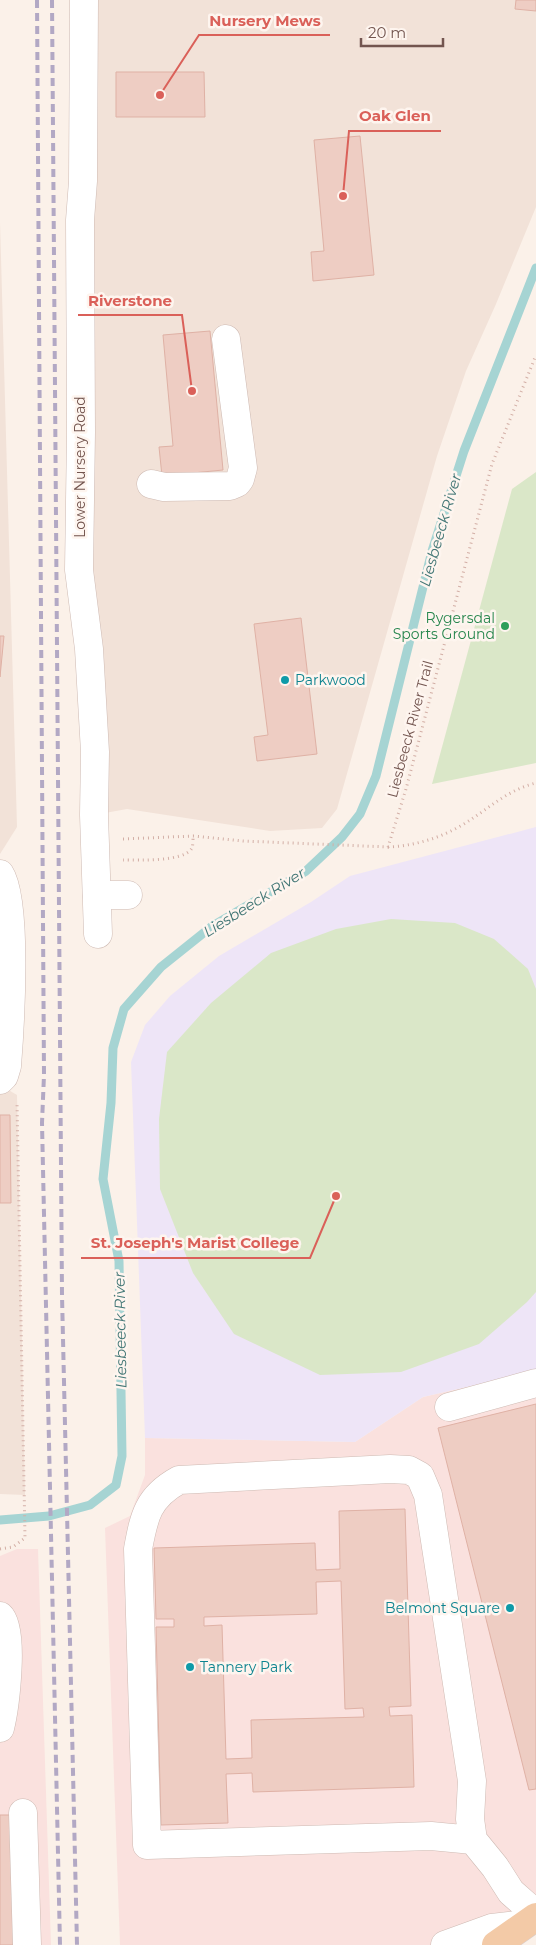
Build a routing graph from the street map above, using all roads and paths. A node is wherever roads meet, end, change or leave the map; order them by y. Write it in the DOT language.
graph roads {
  1 [pos="84,0"];
  2 [pos="226,339"];
  3 [pos="536,355"];
  4 [pos="151,484"];
  5 [pos="536,784"];
  6 [pos="193,836"];
  7 [pos="122,840"];
  8 [pos="388,847"];
  9 [pos="96,862"];
  10 [pos="0,874"];
  11 [pos="97,895"];
  12 [pos="128,895"];
  13 [pos="98,934"];
  14 [pos="5,976"];
  15 [pos="8,1088"];
  16 [pos="536,1383"];
  17 [pos="448,1407"];
  18 [pos="0,1550"];
  19 [pos="0,1616"];
  20 [pos="0,1728"];
  21 [pos="23,1813"];
  22 [pos="473,1840"];
  23 [pos="532,1918"];
  24 [pos="28,1945"];
  25 [pos="445,1945"];
  26 [pos="496,1945"];
  1 -- 9 [label="street, Lower Nursery Road"];
  2 -- 4 [label="street"];
  3 -- 8 [label="path, Liesbeeck River Trail"];
  5 -- 8 [label="path"];
  6 -- 7 [label="path"];
  6 -- 8 [label="path"];
  6 -- 9 [label="path"];
  9 -- 11 [label="street, Lower Nursery Road"];
  10 -- 14 [label="street"];
  11 -- 12 [label="street"];
  11 -- 13 [label="street, Lower Nursery Road"];
  14 -- 15 [label="street"];
  15 -- 18 [label="path"];
  16 -- 17 [label="street"];
  19 -- 20 [label="street"];
  21 -- 24 [label="street"];
  22 -- 22 [label="street"];
  22 -- 23 [label="street"];
  23 -- 25 [label="street"];
  23 -- 26 [label="main road"];
}
